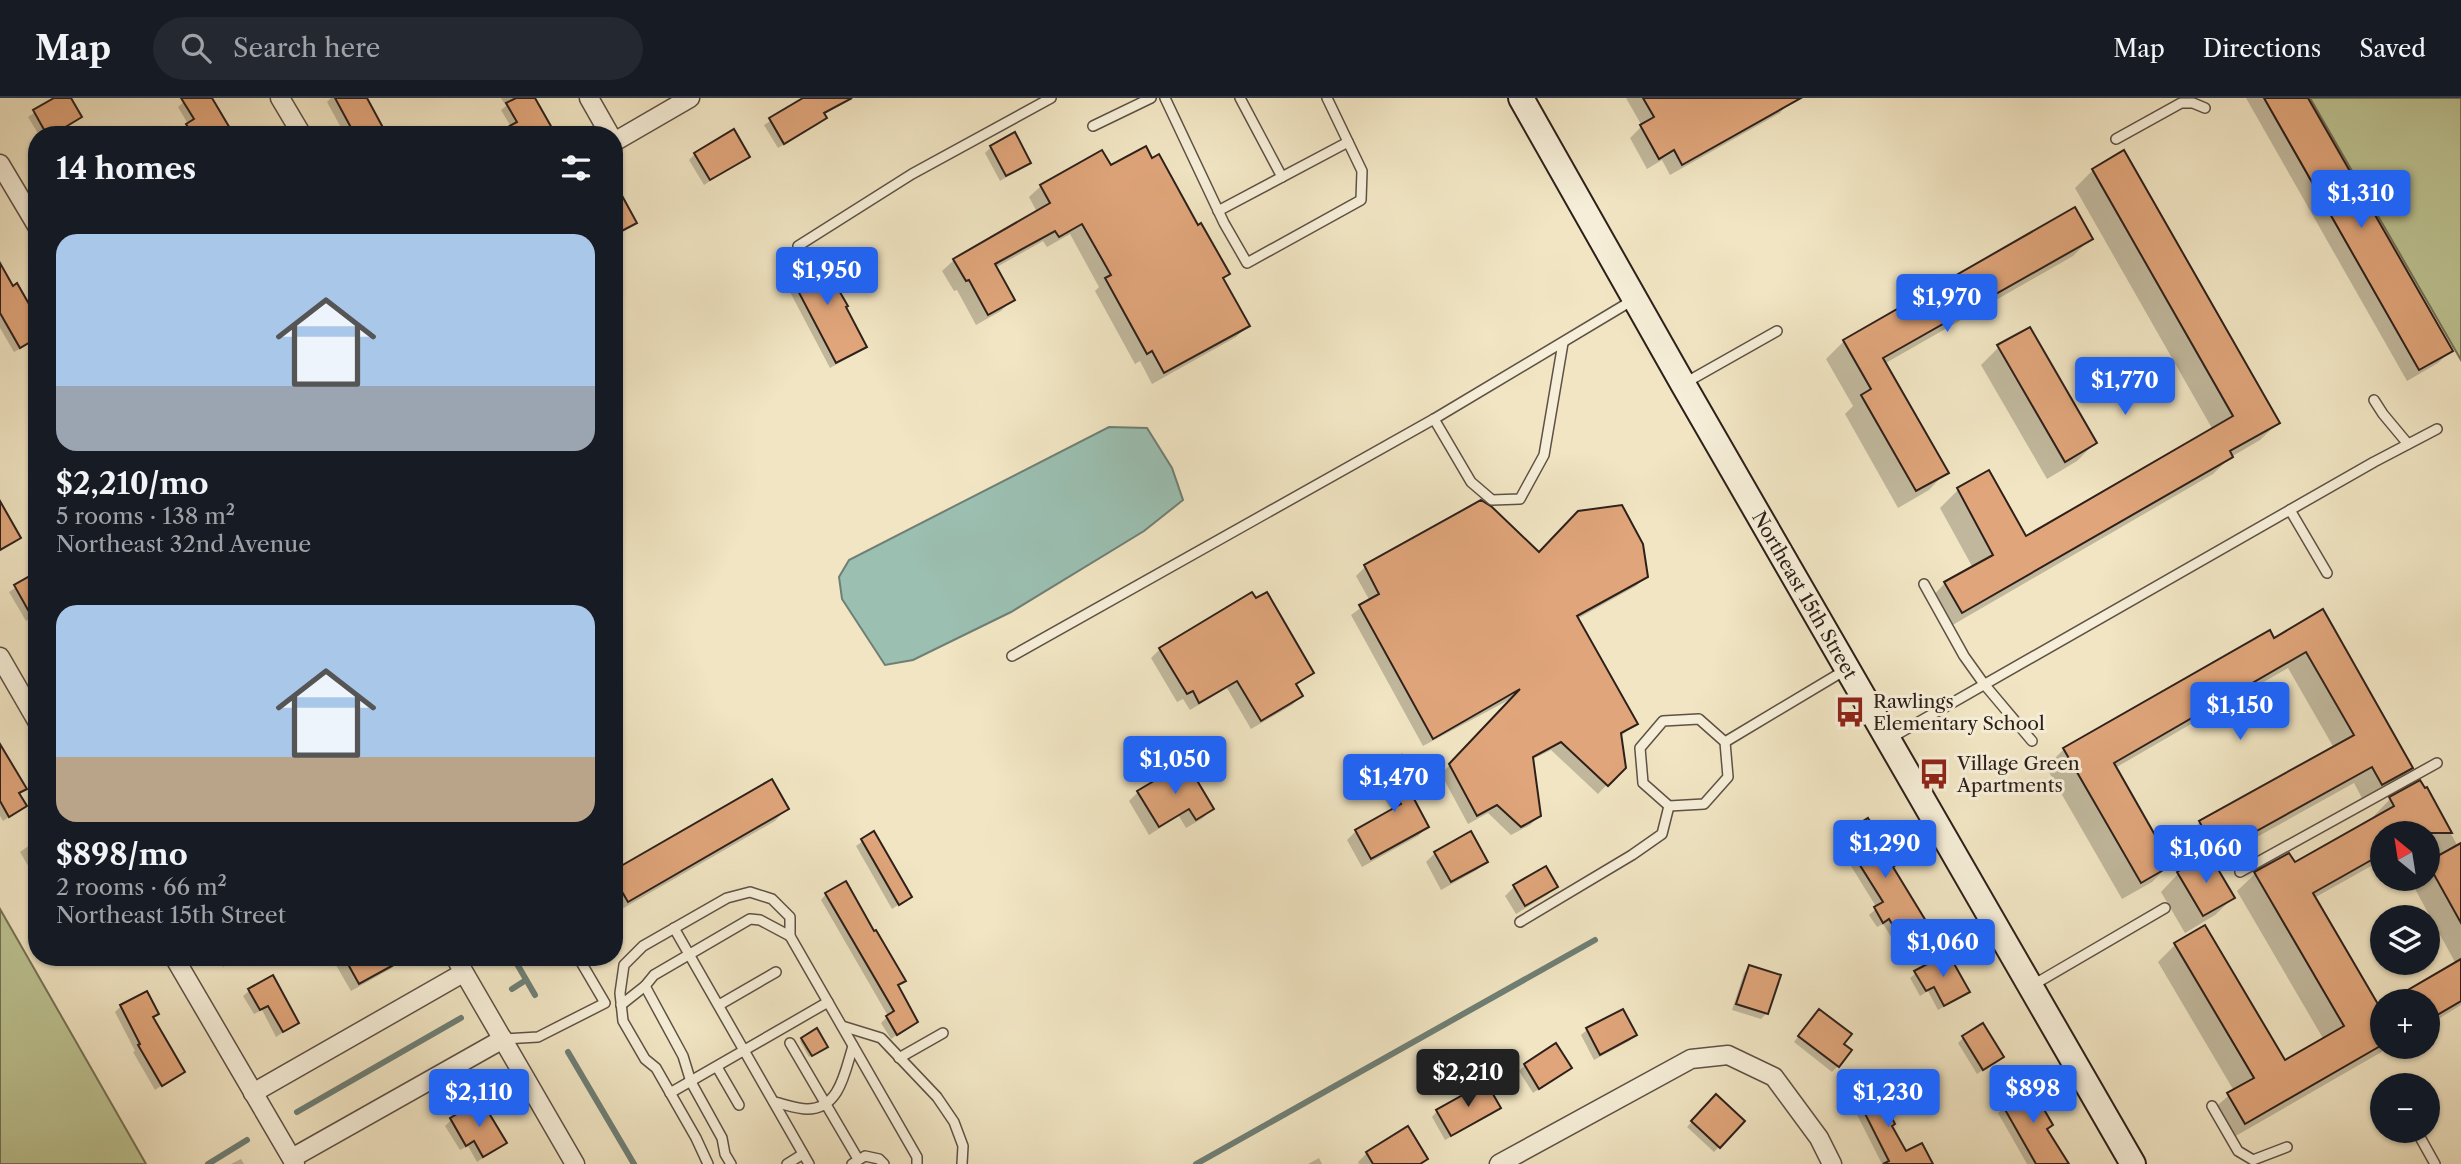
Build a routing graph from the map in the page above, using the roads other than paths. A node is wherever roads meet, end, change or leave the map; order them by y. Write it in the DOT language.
graph roads {
  1 [pos="280,98"];
  2 [pos="589,98"];
  3 [pos="690,98"];
  4 [pos="1051,98"];
  5 [pos="1151,98"];
  6 [pos="1165,98"];
  7 [pos="1240,98"];
  8 [pos="1326,98"];
  9 [pos="1521,98"];
  10 [pos="2205,108"];
  11 [pos="297,126"];
  12 [pos="605,126"];
  13 [pos="1093,126"];
  14 [pos="623,137"];
  15 [pos="2116,139"];
  16 [pos="1348,142"];
  17 [pos="0,164"];
  18 [pos="1282,177"];
  19 [pos="28,211"];
  20 [pos="1218,211"];
  21 [pos="798,246"];
  22 [pos="1636,298"];
  23 [pos="1777,331"];
  24 [pos="1563,343"];
  25 [pos="1683,384"];
  26 [pos="2374,400"];
  27 [pos="1434,419"];
  28 [pos="2437,429"];
  29 [pos="2408,444"];
  30 [pos="2290,510"];
  31 [pos="2327,573"];
  32 [pos="1924,584"];
  33 [pos="1012,656"];
  34 [pos="0,657"];
  35 [pos="1847,668"];
  36 [pos="1984,684"];
  37 [pos="28,705"];
  38 [pos="1888,739"];
  39 [pos="2032,741"];
  40 [pos="1725,742"];
  41 [pos="2437,763"];
  42 [pos="1669,806"];
  43 [pos="2240,872"];
  44 [pos="2165,908"];
  45 [pos="1520,922"];
  46 [pos="674,928"];
  47 [pos="790,936"];
  48 [pos="689,954"];
  49 [pos="179,966"];
  50 [pos="457,966"];
  51 [pos="460,966"];
  52 [pos="583,966"];
  53 [pos="776,972"];
  54 [pos="645,986"];
  55 [pos="2031,986"];
  56 [pos="620,993"];
  57 [pos="828,1002"];
  58 [pos="605,1003"];
  59 [pos="621,1005"];
  60 [pos="719,1005"];
  61 [pos="842,1026"];
  62 [pos="943,1033"];
  63 [pos="503,1039"];
  64 [pos="790,1043"];
  65 [pos="853,1046"];
  66 [pos="745,1051"];
  67 [pos="899,1058"];
  68 [pos="717,1067"];
  69 [pos="691,1082"];
  70 [pos="253,1093"];
  71 [pos="670,1093"];
  72 [pos="774,1102"];
  73 [pos="739,1105"];
  74 [pos="826,1105"];
  75 [pos="2212,1106"];
  76 [pos="2423,1143"];
  77 [pos="2287,1147"];
  78 [pos="803,1154"];
  79 [pos="294,1161"];
  80 [pos="855,1161"];
  81 [pos="575,1164"];
  82 [pos="708,1164"];
  83 [pos="731,1164"];
  84 [pos="787,1164"];
  85 [pos="809,1164"];
  86 [pos="884,1164"];
  87 [pos="917,1164"];
  88 [pos="962,1164"];
  89 [pos="1499,1164"];
  90 [pos="1832,1164"];
  91 [pos="2133,1164"];
  92 [pos="2435,1164"];
  1 -- 11 [label="street"];
  2 -- 12 [label="street"];
  3 -- 14 [label="street"];
  4 -- 21 [label="lane"];
  5 -- 13 [label="lane"];
  6 -- 20 [label="lane"];
  7 -- 18 [label="lane"];
  8 -- 16 [label="lane"];
  9 -- 22 [label="street, Northeast 15th Street"];
  10 -- 15 [label="lane"];
  16 -- 18 [label="lane"];
  16 -- 20 [label="lane"];
  17 -- 19 [label="street"];
  18 -- 20 [label="lane"];
  22 -- 24 [label="lane"];
  22 -- 25 [label="street, Northeast 15th Street"];
  23 -- 25 [label="lane"];
  24 -- 27 [label="lane"];
  24 -- 27 [label="lane"];
  25 -- 35 [label="street, Northeast 15th Street"];
  26 -- 29 [label="lane"];
  27 -- 33 [label="lane"];
  28 -- 29 [label="lane"];
  29 -- 30 [label="lane"];
  30 -- 31 [label="lane"];
  30 -- 36 [label="lane"];
  32 -- 36 [label="lane"];
  34 -- 37 [label="street"];
  35 -- 38 [label="street, Northeast 15th Street"];
  35 -- 40 [label="lane"];
  36 -- 38 [label="lane"];
  36 -- 39 [label="lane"];
  38 -- 55 [label="street, Northeast 15th Street"];
  40 -- 42 [label="lane"];
  40 -- 42 [label="lane"];
  41 -- 43 [label="lane"];
  42 -- 45 [label="lane"];
  44 -- 55 [label="lane"];
  46 -- 47 [label="lane"];
  46 -- 48 [label="lane"];
  46 -- 56 [label="lane"];
  47 -- 48 [label="lane"];
  47 -- 57 [label="lane"];
  48 -- 54 [label="lane"];
  48 -- 60 [label="lane"];
  49 -- 70 [label="street"];
  50 -- 70 [label="street"];
  51 -- 63 [label="street"];
  52 -- 58 [label="lane"];
  53 -- 60 [label="lane"];
  54 -- 59 [label="lane"];
  54 -- 69 [label="lane"];
  55 -- 91 [label="street, Northeast 15th Street"];
  56 -- 58 [label="lane"];
  56 -- 59 [label="lane"];
  57 -- 61 [label="lane"];
  57 -- 66 [label="lane"];
  58 -- 63 [label="lane"];
  59 -- 71 [label="lane"];
  60 -- 66 [label="lane"];
  61 -- 65 [label="lane"];
  61 -- 67 [label="lane"];
  62 -- 67 [label="lane"];
  63 -- 79 [label="street"];
  63 -- 81 [label="street"];
  64 -- 74 [label="lane"];
  65 -- 74 [label="lane"];
  65 -- 87 [label="lane"];
  66 -- 68 [label="lane"];
  66 -- 72 [label="lane"];
  67 -- 88 [label="lane"];
  68 -- 69 [label="lane"];
  68 -- 73 [label="lane"];
  69 -- 71 [label="lane"];
  69 -- 83 [label="lane"];
  70 -- 79 [label="street"];
  71 -- 82 [label="lane"];
  72 -- 74 [label="lane"];
  72 -- 78 [label="lane"];
  74 -- 80 [label="lane"];
  75 -- 77 [label="lane"];
  76 -- 92 [label="lane"];
  78 -- 84 [label="lane"];
  78 -- 85 [label="lane"];
  80 -- 86 [label="lane"];
  89 -- 90 [label="street"];
}
